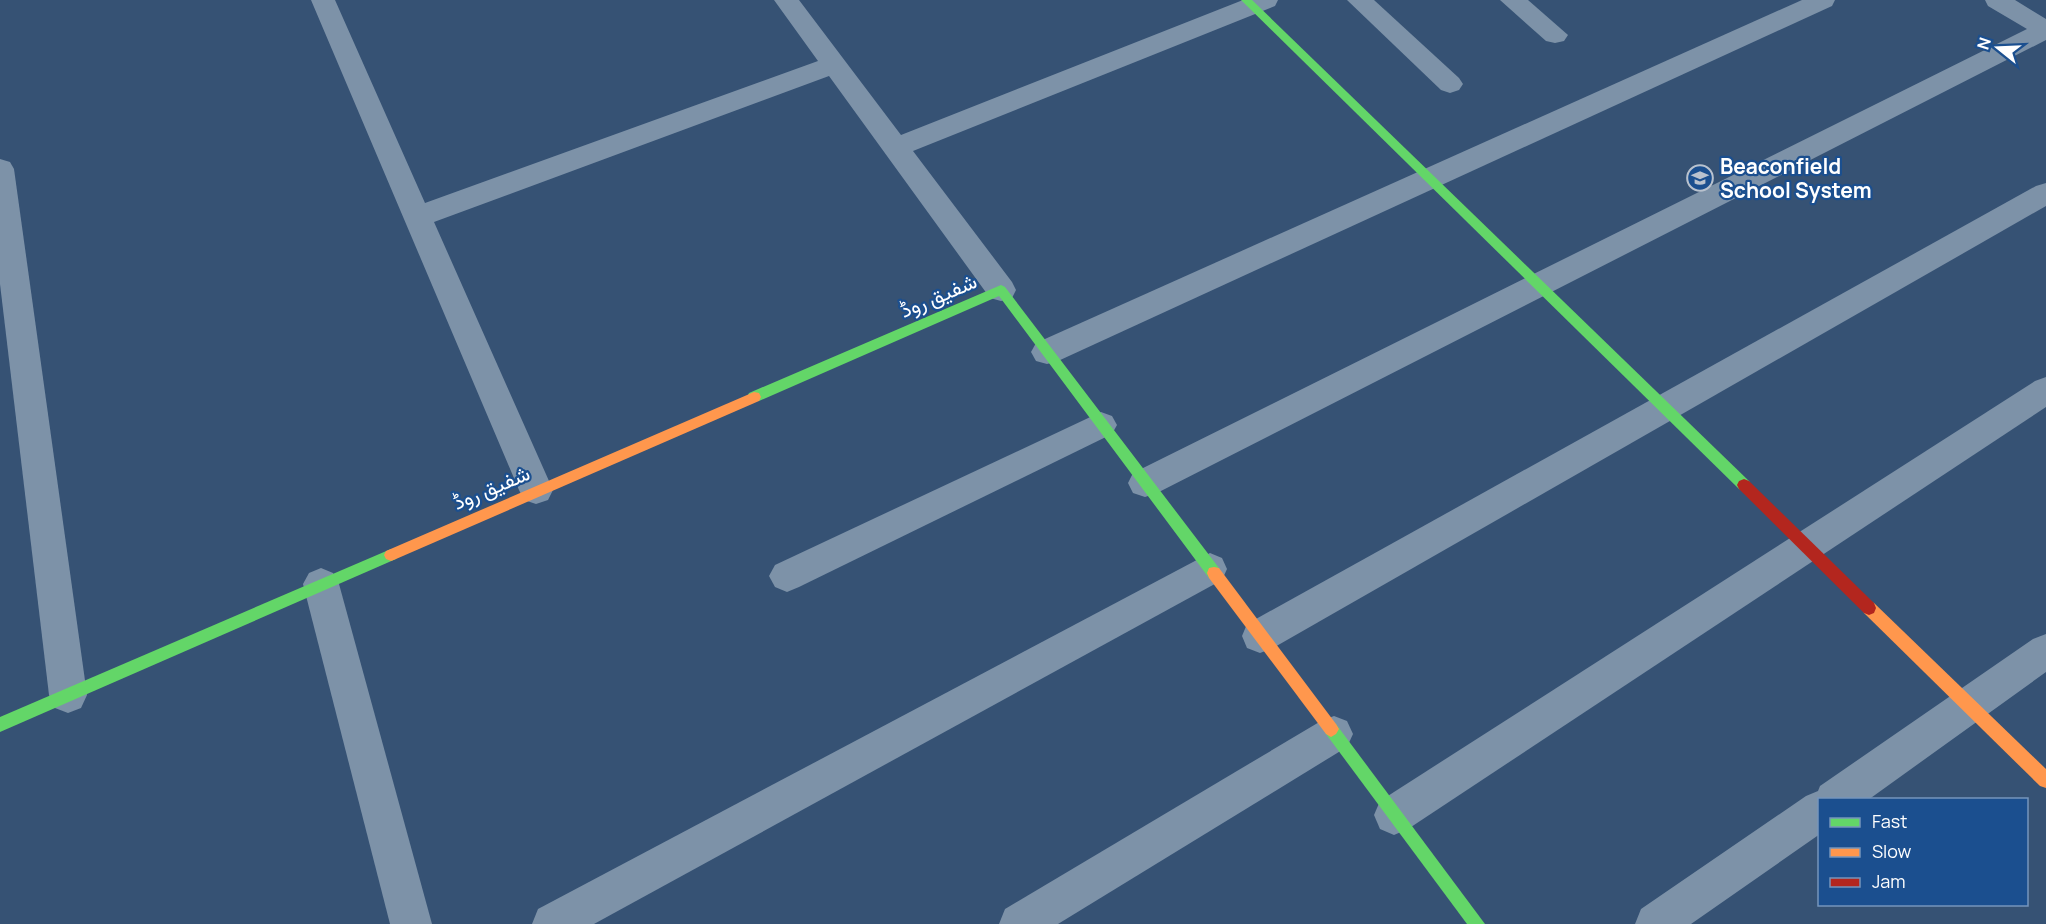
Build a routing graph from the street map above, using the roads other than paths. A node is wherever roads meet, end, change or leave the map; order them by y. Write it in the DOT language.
graph roads {
  1 [pos="786,0"];
  2 [pos="1359,0"];
  3 [pos="1512,0"];
  4 [pos="1823,0"];
  5 [pos="1997,0"];
  6 [pos="330,2"];
  7 [pos="1255,2"];
  8 [pos="2046,30"];
  9 [pos="1555,35"];
  10 [pos="833,64"];
  11 [pos="1450,84"];
  12 [pos="895,148"];
  13 [pos="0,169"];
  14 [pos="1429,179"];
  15 [pos="2046,193"];
  16 [pos="417,216"];
  17 [pos="1538,285"];
  18 [pos="1001,290"];
  19 [pos="1047,352"];
  20 [pos="2046,390"];
  21 [pos="1664,408"];
  22 [pos="1101,424"];
  23 [pos="1145,483"];
  24 [pos="536,490"];
  25 [pos="1806,546"];
  26 [pos="1210,569"];
  27 [pos="787,576"];
  28 [pos="321,584"];
  29 [pos="1260,636"];
  30 [pos="2046,651"];
  31 [pos="68,695"];
  32 [pos="1969,705"];
  33 [pos="0,725"];
  34 [pos="1334,734"];
  35 [pos="2046,780"];
  36 [pos="1837,798"];
  37 [pos="1818,811"];
  38 [pos="1395,814"];
  39 [pos="411,924"];
  40 [pos="553,924"];
  41 [pos="1020,924"];
  42 [pos="1477,924"];
  43 [pos="1656,924"];
  1 -- 10 [label="street"];
  2 -- 11 [label="street"];
  3 -- 9 [label="street"];
  4 -- 14 [label="street"];
  5 -- 8 [label="street"];
  6 -- 16 [label="street"];
  7 -- 12 [label="street"];
  7 -- 14 [label="street"];
  8 -- 17 [label="street"];
  10 -- 12 [label="street"];
  10 -- 16 [label="street"];
  12 -- 18 [label="street"];
  13 -- 31 [label="street"];
  14 -- 17 [label="street"];
  14 -- 19 [label="street"];
  15 -- 21 [label="street"];
  16 -- 24 [label="street"];
  17 -- 21 [label="street"];
  17 -- 23 [label="street"];
  18 -- 19 [label="street"];
  18 -- 24 [label="street, شفیق روڈ"];
  19 -- 22 [label="street"];
  20 -- 25 [label="street"];
  21 -- 25 [label="street"];
  21 -- 29 [label="street"];
  22 -- 23 [label="street"];
  22 -- 27 [label="street"];
  23 -- 26 [label="street"];
  24 -- 28 [label="street, شفیق روڈ"];
  25 -- 32 [label="street"];
  25 -- 38 [label="street"];
  26 -- 29 [label="street"];
  26 -- 40 [label="street"];
  28 -- 31 [label="street, شفیق روڈ"];
  28 -- 39 [label="street"];
  29 -- 34 [label="street"];
  30 -- 32 [label="street"];
  31 -- 33 [label="street, شفیق روڈ"];
  32 -- 35 [label="street"];
  32 -- 36 [label="street"];
  34 -- 38 [label="street"];
  34 -- 41 [label="street"];
  37 -- 43 [label="street"];
  38 -- 42 [label="street"];
}
